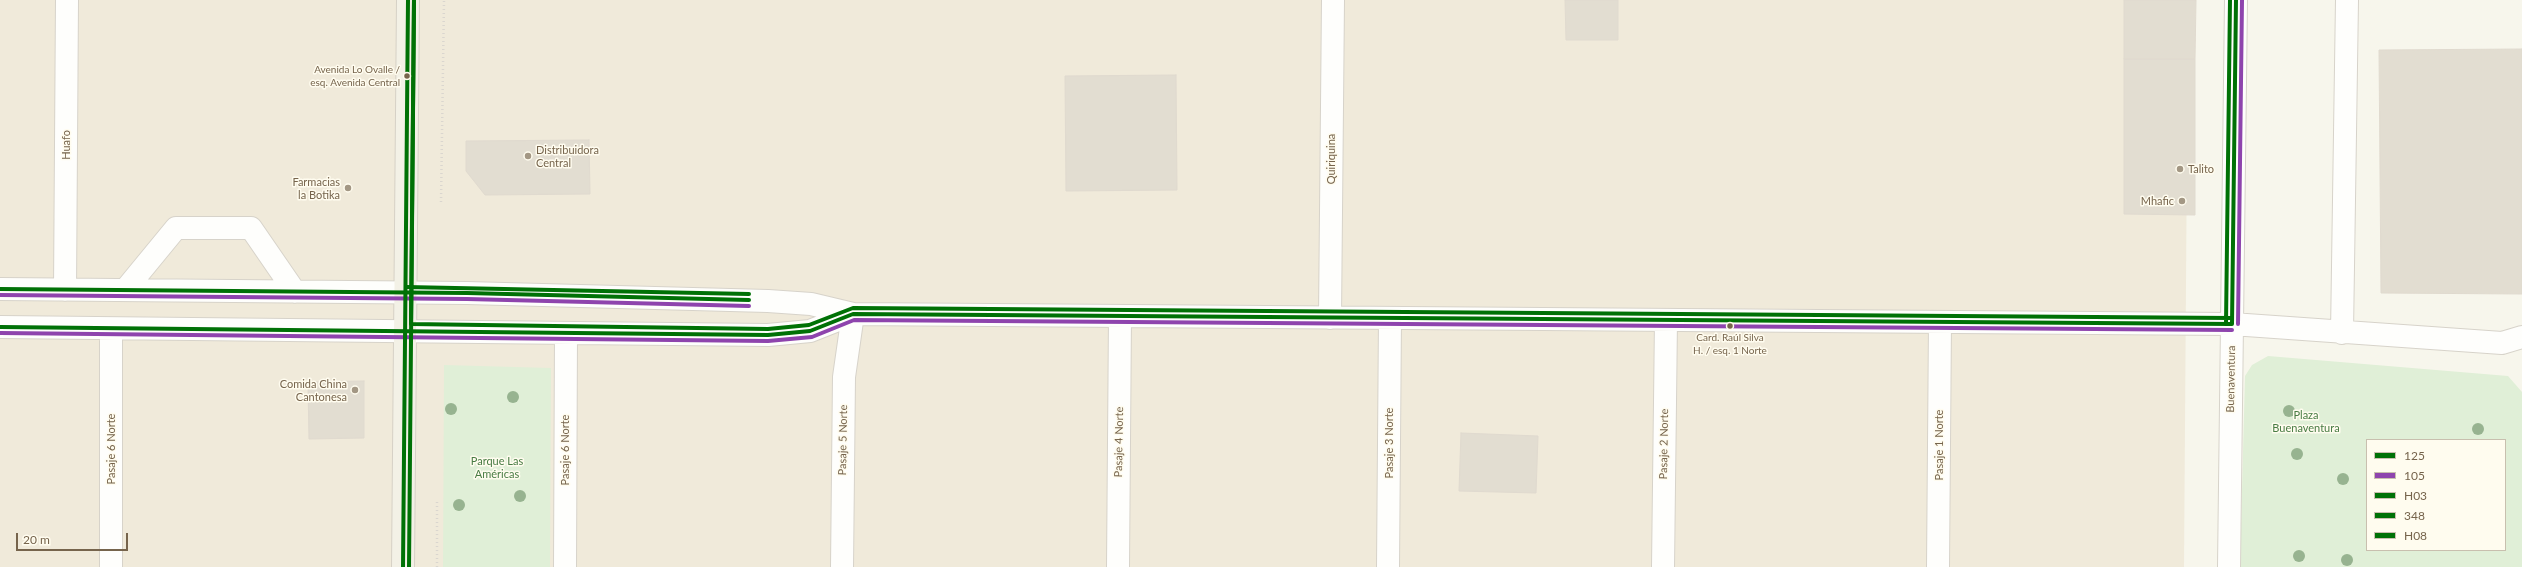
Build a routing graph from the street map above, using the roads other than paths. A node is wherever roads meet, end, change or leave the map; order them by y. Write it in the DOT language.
graph roads {
  1 [pos="67,0"];
  2 [pos="408,0"];
  3 [pos="1332,0"];
  4 [pos="2236,0"];
  5 [pos="2347,0"];
  6 [pos="0,289"];
  7 [pos="65,290"];
  8 [pos="125,290"];
  9 [pos="295,292"];
  10 [pos="406,293"];
  11 [pos="853,314"];
  12 [pos="1120,316"];
  13 [pos="1330,318"];
  14 [pos="1390,318"];
  15 [pos="1666,320"];
  16 [pos="1940,322"];
  17 [pos="2232,324"];
  18 [pos="0,327"];
  19 [pos="111,330"];
  20 [pos="405,330"];
  21 [pos="2342,332"];
  22 [pos="566,334"];
  23 [pos="2512,340"];
  24 [pos="2522,353"];
  25 [pos="111,567"];
  26 [pos="403,567"];
  27 [pos="565,567"];
  28 [pos="842,567"];
  29 [pos="1118,567"];
  30 [pos="1388,567"];
  31 [pos="1663,567"];
  32 [pos="1938,567"];
  33 [pos="2229,567"];
  1 -- 7 [label="street, Huafo"];
  2 -- 10 [label="main road"];
  3 -- 13 [label="street, Quiriquina"];
  4 -- 17 [label="street, Buenaventura"];
  5 -- 21 [label="street"];
  6 -- 7 [label="street"];
  7 -- 8 [label="street"];
  8 -- 9 [label="street"];
  8 -- 9 [label="street"];
  9 -- 10 [label="street"];
  10 -- 11 [label="street"];
  10 -- 20 [label="main road"];
  11 -- 12 [label="street"];
  11 -- 22 [label="street"];
  11 -- 28 [label="street, Pasaje 5 Norte"];
  12 -- 13 [label="street"];
  12 -- 29 [label="street, Pasaje 4 Norte"];
  13 -- 14 [label="street"];
  14 -- 15 [label="street"];
  14 -- 30 [label="street, Pasaje 3 Norte"];
  15 -- 16 [label="street"];
  15 -- 31 [label="street, Pasaje 2 Norte"];
  16 -- 17 [label="street"];
  16 -- 32 [label="street, Pasaje 1 Norte"];
  17 -- 21 [label="street"];
  17 -- 33 [label="street, Buenaventura"];
  18 -- 19 [label="street"];
  19 -- 20 [label="street"];
  19 -- 25 [label="street, Pasaje 6 Norte"];
  20 -- 22 [label="street"];
  20 -- 26 [label="main road"];
  21 -- 23 [label="street"];
  22 -- 27 [label="street, Pasaje 6 Norte"];
  23 -- 24 [label="street"];
}
